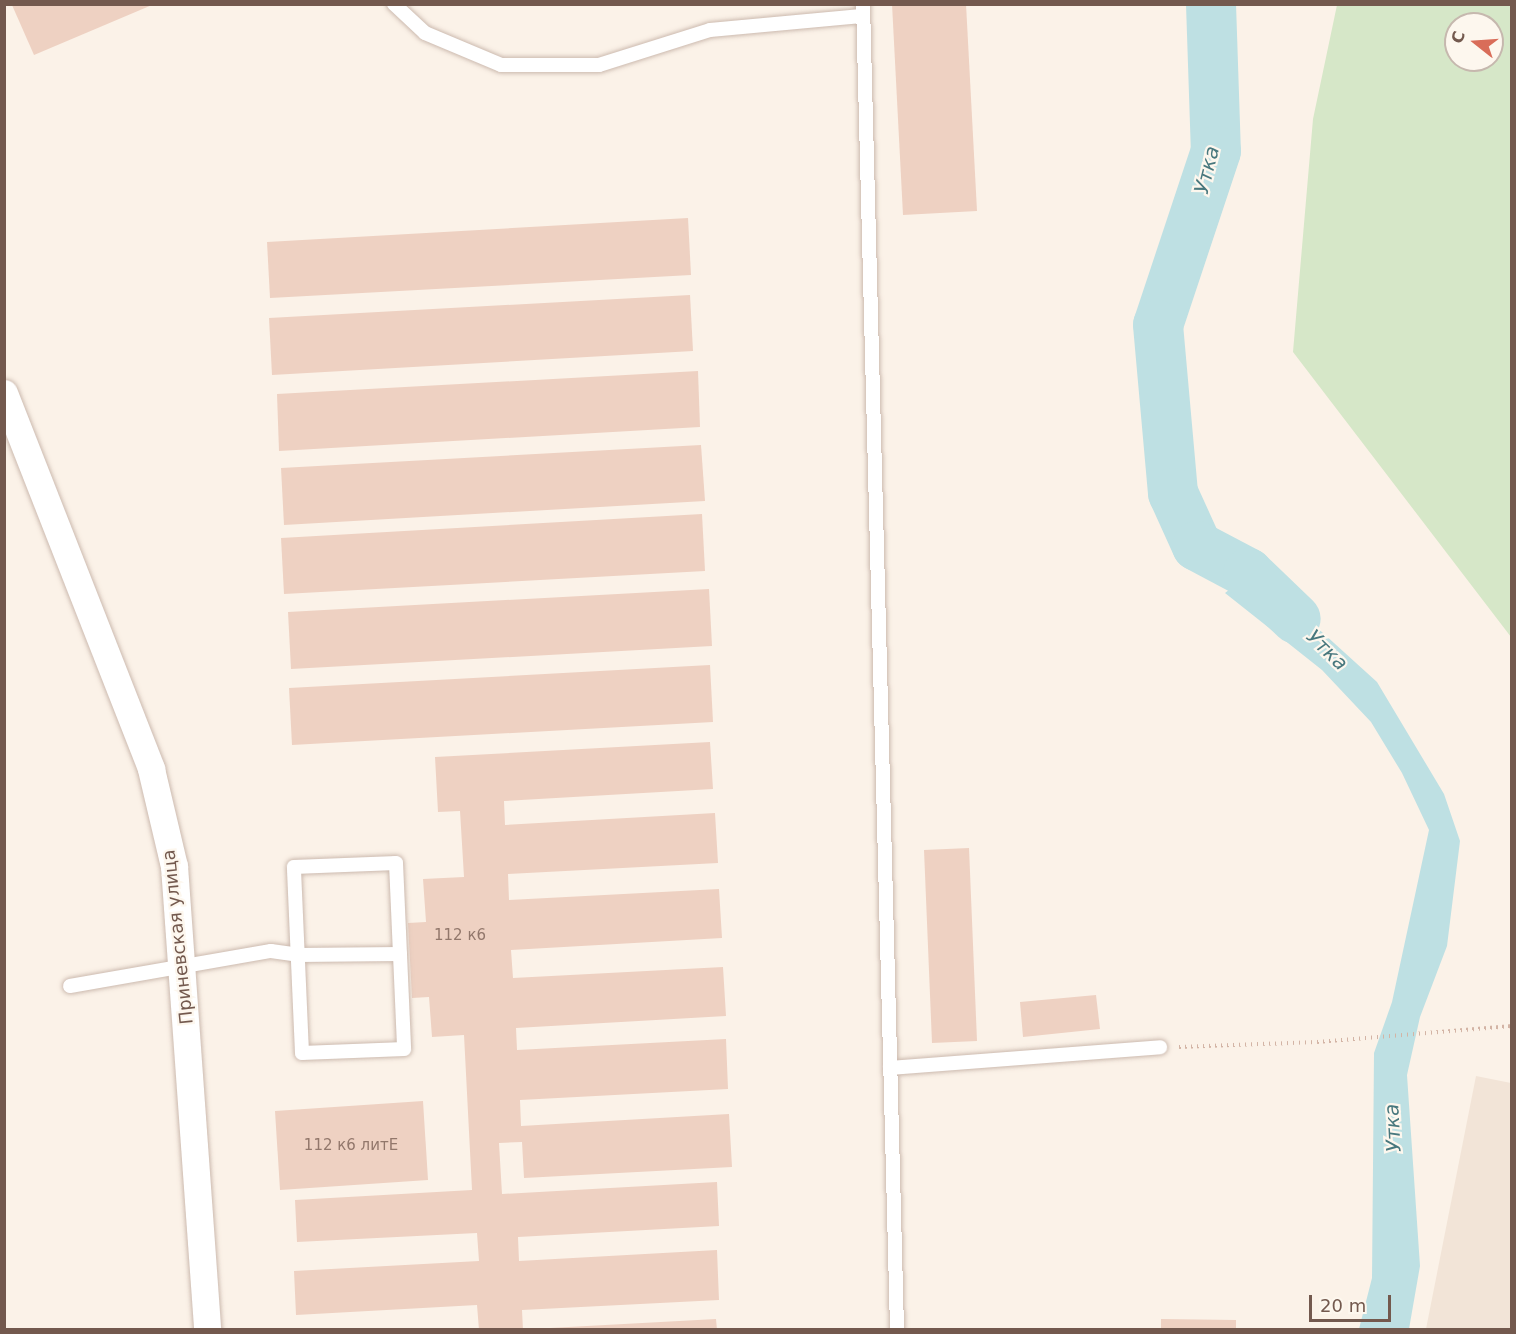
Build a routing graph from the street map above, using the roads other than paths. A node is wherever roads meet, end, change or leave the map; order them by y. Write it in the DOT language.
graph roads {
  1 [pos="393,4"];
  2 [pos="862,10"];
  3 [pos="4,393"];
  4 [pos="400,954"];
  5 [pos="298,955"];
  6 [pos="183,966"];
  7 [pos="70,986"];
  8 [pos="1160,1047"];
  9 [pos="890,1068"];
  10 [pos="207,1329"];
  11 [pos="897,1329"];
  1 -- 2 [label="lane"];
  2 -- 9 [label="lane"];
  3 -- 6 [label="street, Приневская улица"];
  4 -- 5 [label="lane"];
  4 -- 5 [label="lane"];
  4 -- 5 [label="lane"];
  5 -- 6 [label="lane"];
  6 -- 7 [label="lane"];
  6 -- 10 [label="street, Приневская улица"];
  8 -- 9 [label="lane"];
  9 -- 11 [label="lane"];
}
